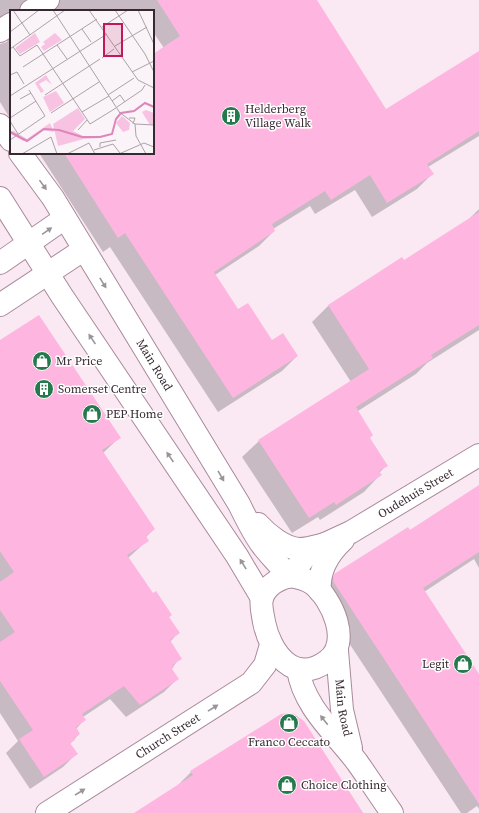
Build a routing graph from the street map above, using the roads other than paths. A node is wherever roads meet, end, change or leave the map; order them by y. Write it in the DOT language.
graph roads {
  1 [pos="48,0"];
  2 [pos="33,10"];
  3 [pos="10,25"];
  4 [pos="0,31"];
  5 [pos="0,125"];
  6 [pos="10,139"];
  7 [pos="21,154"];
  8 [pos="0,198"];
  9 [pos="65,218"];
  10 [pos="29,243"];
  11 [pos="83,250"];
  12 [pos="0,262"];
  13 [pos="48,273"];
  14 [pos="0,305"];
  15 [pos="479,454"];
  16 [pos="239,504"];
  17 [pos="351,532"];
  18 [pos="325,544"];
  19 [pos="289,576"];
  20 [pos="320,591"];
  21 [pos="262,598"];
  22 [pos="270,645"];
  23 [pos="337,651"];
  24 [pos="298,669"];
  25 [pos="356,762"];
  26 [pos="47,813"];
  27 [pos="392,813"];
  1 -- 2 [label="main road"];
  3 -- 4 [label="main road"];
  5 -- 6 [label="main road"];
  7 -- 9 [label="main road, Main Road, one-way"];
  8 -- 10 [label="main road"];
  10 -- 9 [label="main road, one-way"];
  9 -- 11 [label="main road, Main Road"];
  10 -- 12 [label="main road"];
  10 -- 13 [label="main road"];
  11 -- 13 [label="main road"];
  11 -- 16 [label="main road, Main Road, one-way"];
  13 -- 14 [label="main road"];
  21 -- 13 [label="main road, one-way"];
  15 -- 17 [label="main road, Oudehuis Street"];
  16 -- 18 [label="main road"];
  16 -- 19 [label="main road, Main Road"];
  17 -- 18 [label="main road, Oudehuis Street"];
  17 -- 20 [label="main road, Oudehuis Street"];
  18 -- 19 [label="main road, Oudehuis Street"];
  19 -- 20 [label="main road"];
  19 -- 21 [label="main road"];
  20 -- 23 [label="main road"];
  21 -- 22 [label="main road"];
  22 -- 24 [label="main road"];
  26 -- 22 [label="main road, Church Street, one-way"];
  23 -- 24 [label="main road"];
  23 -- 25 [label="main road, Main Road"];
  25 -- 24 [label="main road, Main Road, one-way"];
  25 -- 27 [label="main road, Main Road"];
}
